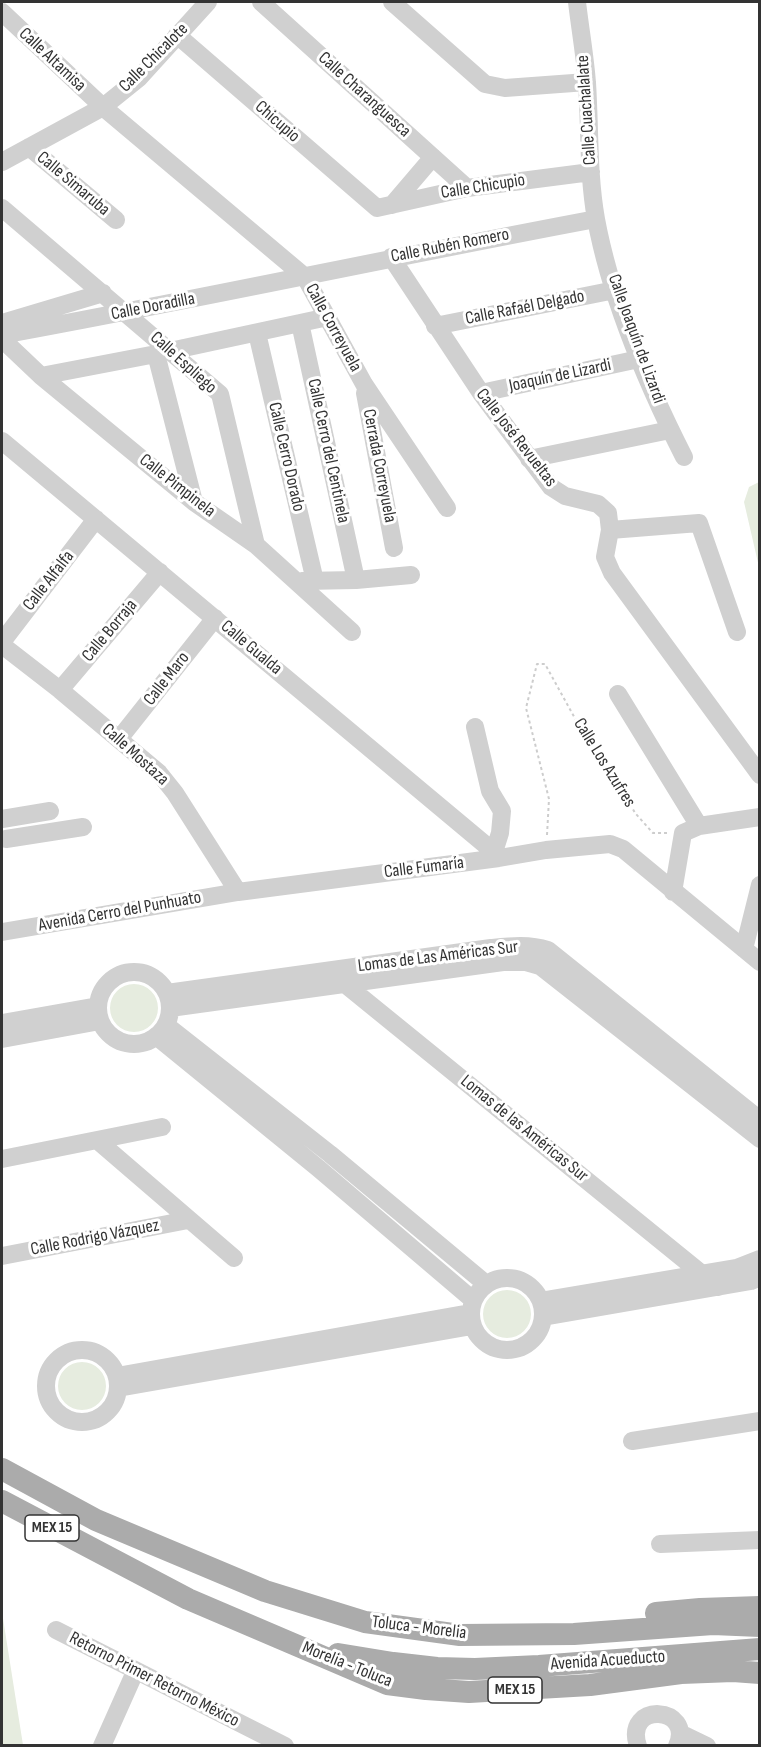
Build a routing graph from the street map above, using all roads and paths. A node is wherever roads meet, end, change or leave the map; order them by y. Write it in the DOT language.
graph roads {
  1 [pos="208,2"];
  2 [pos="261,2"];
  3 [pos="392,2"];
  4 [pos="577,2"];
  5 [pos="6,22"];
  6 [pos="177,35"];
  7 [pos="587,82"];
  8 [pos="103,107"];
  9 [pos="29,147"];
  10 [pos="433,157"];
  11 [pos="2,162"];
  12 [pos="591,172"];
  13 [pos="467,188"];
  14 [pos="385,206"];
  15 [pos="2,208"];
  16 [pos="596,219"];
  17 [pos="116,220"];
  18 [pos="391,257"];
  19 [pos="305,277"];
  20 [pos="615,290"];
  21 [pos="103,293"];
  22 [pos="125,312"];
  23 [pos="328,317"];
  24 [pos="2,323"];
  25 [pos="300,323"];
  26 [pos="435,326"];
  27 [pos="257,333"];
  28 [pos="2,337"];
  29 [pos="163,353"];
  30 [pos="639,359"];
  31 [pos="41,376"];
  32 [pos="364,384"];
  33 [pos="481,393"];
  34 [pos="670,430"];
  35 [pos="2,441"];
  36 [pos="684,457"];
  37 [pos="528,459"];
  38 [pos="194,502"];
  39 [pos="447,508"];
  40 [pos="96,519"];
  41 [pos="610,530"];
  42 [pos="256,545"];
  43 [pos="394,548"];
  44 [pos="160,572"];
  45 [pos="411,576"];
  46 [pos="356,580"];
  47 [pos="295,581"];
  48 [pos="315,581"];
  49 [pos="215,618"];
  50 [pos="352,632"];
  51 [pos="737,632"];
  52 [pos="2,644"];
  53 [pos="60,690"];
  54 [pos="618,694"];
  55 [pos="476,727"];
  56 [pos="119,739"];
  57 [pos="759,774"];
  58 [pos="50,811"];
  59 [pos="759,817"];
  60 [pos="2,818"];
  61 [pos="83,827"];
  62 [pos="691,829"];
  63 [pos="4,846"];
  64 [pos="546,850"];
  65 [pos="496,855"];
  66 [pos="759,885"];
  67 [pos="238,892"];
  68 [pos="673,892"];
  69 [pos="2,932"];
  70 [pos="744,949"];
  71 [pos="759,962"];
  72 [pos="330,970"];
  73 [pos="345,985"];
  74 [pos="99,1014"];
  75 [pos="165,1016"];
  76 [pos="2,1023"];
  77 [pos="2,1039"];
  78 [pos="666,1056"];
  79 [pos="759,1120"];
  80 [pos="162,1127"];
  81 [pos="759,1139"];
  82 [pos="98,1141"];
  83 [pos="2,1159"];
  84 [pos="324,1161"];
  85 [pos="188,1220"];
  86 [pos="2,1256"];
  87 [pos="234,1258"];
  88 [pos="759,1259"];
  89 [pos="702,1273"];
  90 [pos="759,1277"];
  91 [pos="486,1284"];
  92 [pos="718,1287"];
  93 [pos="542,1309"];
  94 [pos="472,1313"];
  95 [pos="117,1382"];
  96 [pos="759,1421"];
  97 [pos="632,1441"];
  98 [pos="2,1462"];
  99 [pos="2,1469"];
  100 [pos="2,1501"];
  101 [pos="119,1529"];
  102 [pos="759,1540"];
  103 [pos="154,1543"];
  104 [pos="660,1544"];
  105 [pos="103,1554"];
  106 [pos="152,1580"];
  107 [pos="759,1607"];
  108 [pos="759,1626"];
  109 [pos="56,1630"];
  110 [pos="525,1635"];
  111 [pos="279,1637"];
  112 [pos="759,1650"];
  113 [pos="135,1672"];
  114 [pos="759,1673"];
  115 [pos="679,1739"];
  116 [pos="102,1746"];
  117 [pos="285,1746"];
  118 [pos="638,1746"];
  119 [pos="707,1746"];
  1 -- 6 [label="street, Calle Chicalote"];
  2 -- 10 [label="street, Calle Charanguesca"];
  3 -- 7 [label="street"];
  4 -- 7 [label="street, Calle Cuachalalate"];
  5 -- 8 [label="street, Calle Altamisa"];
  6 -- 8 [label="street, Calle Chicalote"];
  6 -- 14 [label="street, Chicupio"];
  7 -- 12 [label="street, Calle Cuachalalate"];
  8 -- 9 [label="street, Calle Chicalote"];
  8 -- 19 [label="street, Calle Correyuela"];
  9 -- 11 [label="street, Calle Chicalote"];
  9 -- 17 [label="street, Calle Simaruba"];
  10 -- 13 [label="street, Calle Charanguesca"];
  10 -- 14 [label="street"];
  12 -- 13 [label="street, Calle Chicupio"];
  12 -- 16 [label="street, Calle Cuachalalate"];
  13 -- 14 [label="street, Calle Chicupio"];
  15 -- 21 [label="street, Calle Espliego"];
  16 -- 18 [label="street, Calle Rubén Romero"];
  16 -- 20 [label="street, Calle Joaquín de Lizardi"];
  18 -- 19 [label="street, Calle Rubén Romero"];
  18 -- 26 [label="street, Calle José Revueltas"];
  19 -- 22 [label="street, Calle Doradilla"];
  19 -- 23 [label="street, Calle Correyuela"];
  20 -- 26 [label="street, Calle Rafaél Delgado"];
  20 -- 30 [label="street, Calle Joaquín de Lizardi"];
  21 -- 22 [label="street, Calle Espliego"];
  21 -- 24 [label="street"];
  22 -- 28 [label="street, Calle Doradilla"];
  22 -- 29 [label="street, Calle Espliego"];
  23 -- 25 [label="street"];
  23 -- 32 [label="street, Calle Correyuela"];
  25 -- 27 [label="street"];
  25 -- 46 [label="street, Calle Cerro del Centinela"];
  26 -- 33 [label="street, Calle José Revueltas"];
  27 -- 29 [label="street"];
  27 -- 48 [label="street, Calle Cerro Dorado"];
  28 -- 31 [label="street, Calle Pimpinela"];
  29 -- 31 [label="street"];
  29 -- 38 [label="street"];
  29 -- 42 [label="street, Calle Espliego"];
  30 -- 33 [label="street, Joaquín de Lizardi"];
  30 -- 34 [label="street, Calle Joaquín de Lizardi"];
  31 -- 38 [label="street, Calle Pimpinela"];
  32 -- 39 [label="street, Calle Correyuela"];
  32 -- 43 [label="street, Cerrada Correyuela"];
  33 -- 37 [label="street, Calle José Revueltas"];
  34 -- 36 [label="street, Calle Joaquín de Lizardi"];
  34 -- 37 [label="street"];
  35 -- 40 [label="street, Calle Gualda"];
  37 -- 41 [label="street, Calle José Revueltas"];
  38 -- 42 [label="street, Calle Pimpinela"];
  40 -- 44 [label="street, Calle Gualda"];
  40 -- 52 [label="street, Calle Alfalfa"];
  41 -- 51 [label="street"];
  41 -- 57 [label="street"];
  42 -- 47 [label="street, Calle Pimpinela"];
  44 -- 49 [label="street, Calle Gualda"];
  44 -- 53 [label="street, Calle Borraja"];
  45 -- 46 [label="street"];
  46 -- 48 [label="street"];
  47 -- 48 [label="street"];
  47 -- 50 [label="street, Calle Pimpinela"];
  49 -- 56 [label="street, Calle Maro"];
  49 -- 65 [label="street, Calle Gualda"];
  52 -- 53 [label="street, Calle Mostaza"];
  53 -- 56 [label="street, Calle Mostaza"];
  54 -- 62 [label="street"];
  55 -- 65 [label="street"];
  56 -- 67 [label="street, Calle Mostaza"];
  58 -- 60 [label="street"];
  59 -- 62 [label="street"];
  60 -- 63 [label="street"];
  61 -- 63 [label="street"];
  62 -- 64 [label="path, Calle Los Azufres"];
  62 -- 68 [label="street"];
  64 -- 65 [label="street, Calle Fumaría"];
  64 -- 68 [label="street, Calle Fumaría"];
  65 -- 67 [label="street, Calle Fumaría"];
  66 -- 70 [label="street"];
  67 -- 69 [label="street, Avenida Cerro del Punhuato"];
  68 -- 70 [label="street"];
  70 -- 71 [label="street"];
  72 -- 73 [label="street, Lomas de las Américas Sur"];
  72 -- 75 [label="street, Lomas de Las Américas Sur"];
  72 -- 78 [label="street, Lomas de Las Américas Sur"];
  73 -- 75 [label="street, Lomas de Las Américas Sur"];
  73 -- 78 [label="street, Lomas de Las Américas Sur"];
  73 -- 89 [label="street, Lomas de las Américas Sur"];
  74 -- 75 [label="street"];
  74 -- 75 [label="street"];
  74 -- 76 [label="street"];
  74 -- 77 [label="street"];
  75 -- 84 [label="street"];
  78 -- 79 [label="street, Lomas de Las Américas Sur"];
  78 -- 81 [label="street, Lomas de Las Américas Sur"];
  80 -- 82 [label="street"];
  82 -- 83 [label="street"];
  82 -- 85 [label="street"];
  84 -- 91 [label="street"];
  84 -- 94 [label="street"];
  85 -- 86 [label="street, Calle Rodrigo Vázquez"];
  85 -- 87 [label="street"];
  88 -- 89 [label="street"];
  89 -- 92 [label="street, Lomas de las Américas Sur"];
  89 -- 93 [label="street"];
  90 -- 92 [label="street"];
  91 -- 93 [label="street"];
  91 -- 94 [label="street"];
  92 -- 93 [label="street"];
  93 -- 94 [label="street"];
  94 -- 95 [label="street"];
  96 -- 97 [label="street"];
  98 -- 101 [label="street"];
  99 -- 101 [label="main road, Toluca - Morelia / MEX 15"];
  100 -- 105 [label="main road, Morelia - Toluca / MEX 15"];
  101 -- 103 [label="main road, Toluca - Morelia / MEX 15"];
  101 -- 105 [label="main road"];
  102 -- 104 [label="street"];
  103 -- 106 [label="main road"];
  103 -- 110 [label="main road, Toluca - Morelia / MEX 15"];
  105 -- 106 [label="main road, Morelia - Toluca / MEX 15"];
  106 -- 111 [label="main road, Morelia - Toluca / MEX 15"];
  107 -- 110 [label="main road, Avenida Acueducto"];
  108 -- 110 [label="main road, Toluca - Morelia / MEX 15"];
  109 -- 113 [label="street, Retorno Primer Retorno México"];
  111 -- 112 [label="main road, Avenida Acueducto"];
  111 -- 114 [label="main road, Morelia - Toluca / MEX 15"];
  113 -- 116 [label="street"];
  113 -- 117 [label="street, Retorno Primer Retorno México"];
  115 -- 118 [label="street"];
  115 -- 119 [label="street"];
}
